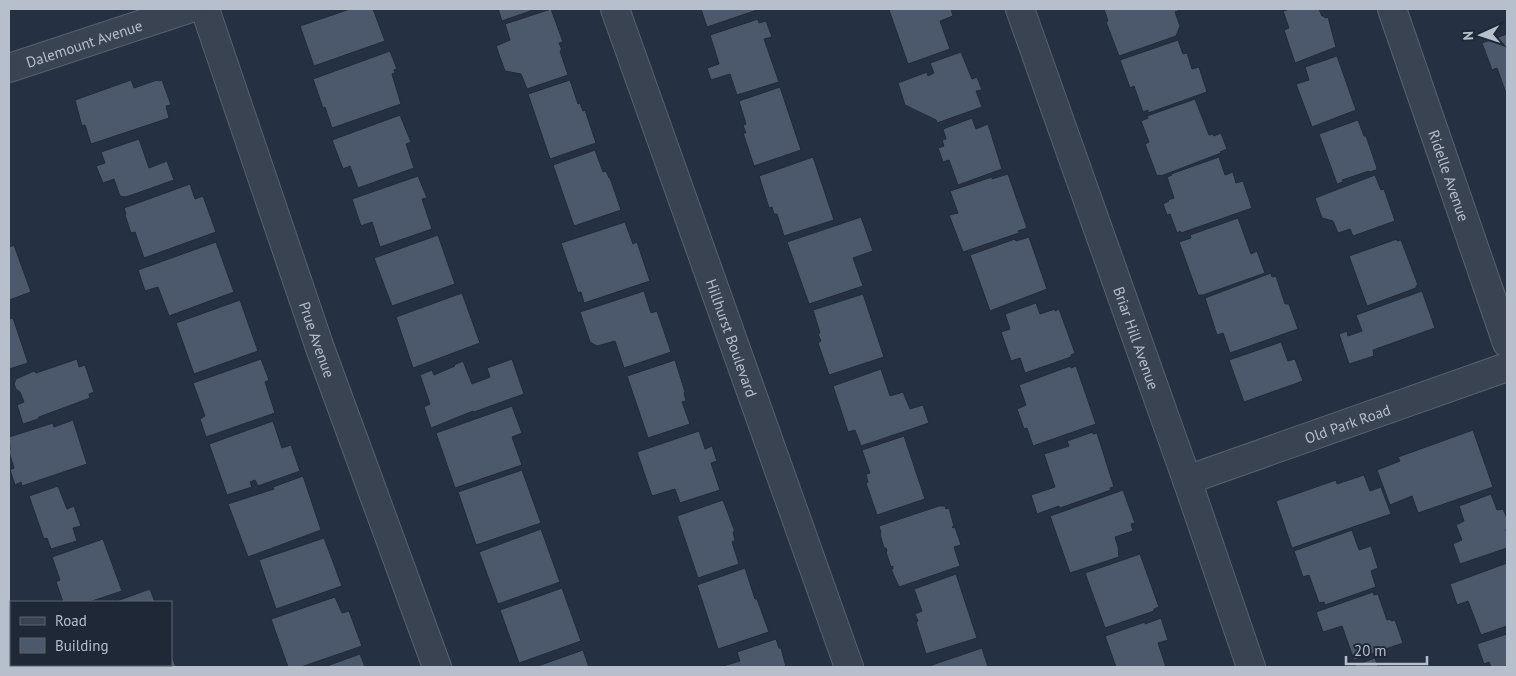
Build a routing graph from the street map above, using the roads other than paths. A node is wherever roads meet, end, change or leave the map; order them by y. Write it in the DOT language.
graph roads {
  1 [pos="188,9"];
  2 [pos="205,9"];
  3 [pos="614,9"];
  4 [pos="1020,9"];
  5 [pos="1392,9"];
  6 [pos="9,68"];
  7 [pos="1507,343"];
  8 [pos="1507,367"];
  9 [pos="1187,480"];
  10 [pos="438,667"];
  11 [pos="849,667"];
  12 [pos="1251,667"];
  1 -- 6 [label="street, Dalemount Avenue"];
  2 -- 10 [label="street, Prue Avenue"];
  3 -- 11 [label="street, Hillhurst Boulevard"];
  4 -- 9 [label="street, Briar Hill Avenue"];
  5 -- 7 [label="street, Ridelle Avenue"];
  8 -- 9 [label="street, Old Park Road"];
  9 -- 12 [label="street, Briar Hill Avenue"];
}
